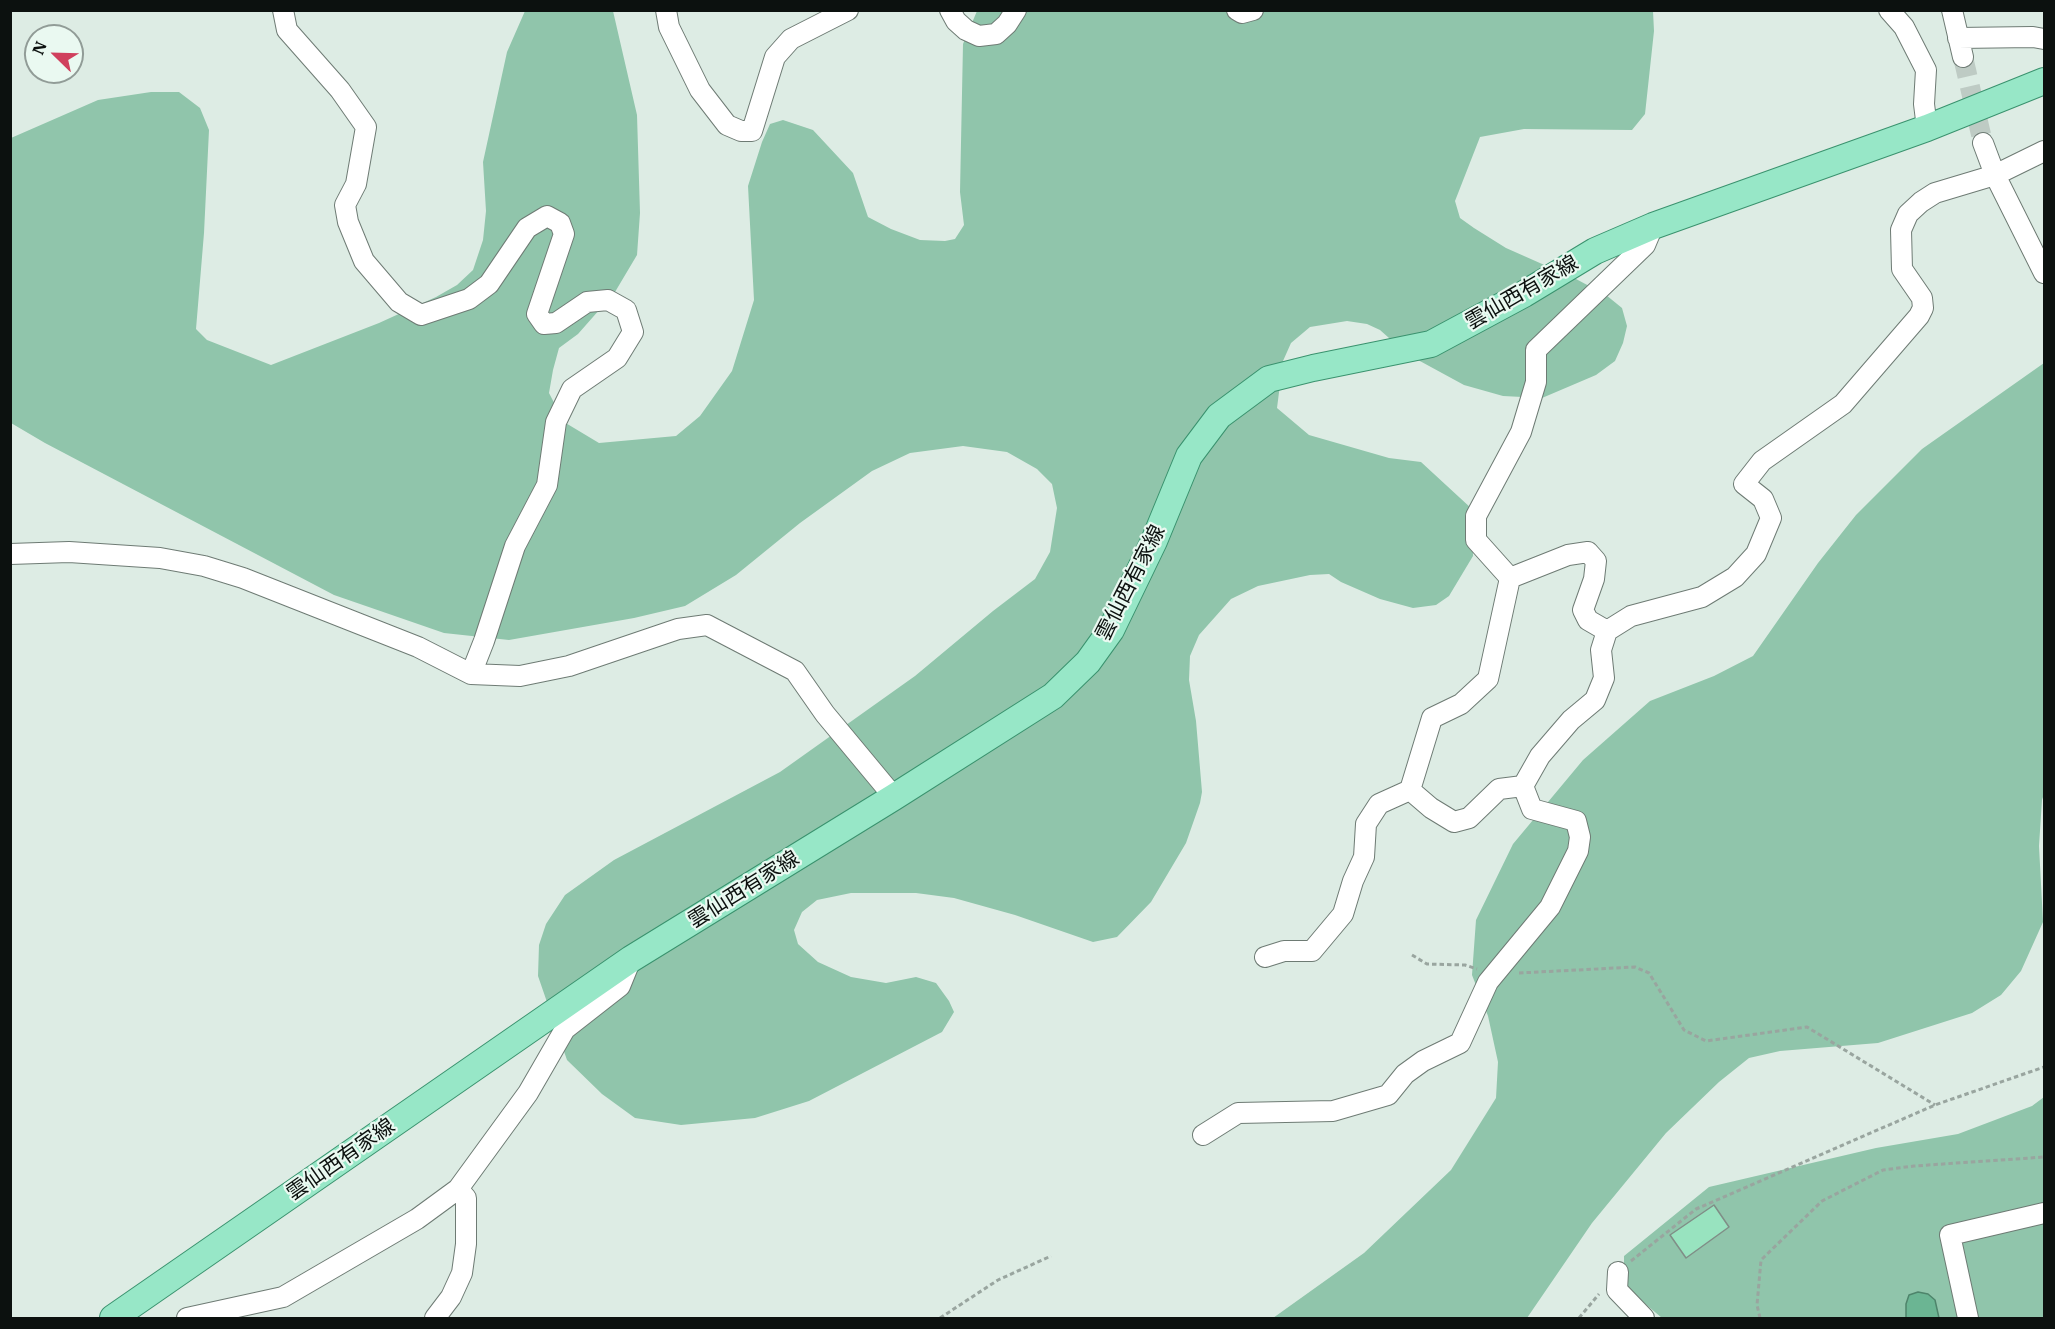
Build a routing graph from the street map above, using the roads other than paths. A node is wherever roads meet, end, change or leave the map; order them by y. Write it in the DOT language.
graph roads {
  1 [pos="283,10"];
  2 [pos="666,10"];
  3 [pos="848,10"];
  4 [pos="950,10"];
  5 [pos="1016,10"];
  6 [pos="1237,10"];
  7 [pos="1253,10"];
  8 [pos="1889,10"];
  9 [pos="1952,10"];
  10 [pos="2044,39"];
  11 [pos="2044,81"];
  12 [pos="1927,128"];
  13 [pos="1983,143"];
  14 [pos="2044,151"];
  15 [pos="1998,180"];
  16 [pos="1653,226"];
  17 [pos="2044,273"];
  18 [pos="10,554"];
  19 [pos="1510,578"];
  20 [pos="1607,631"];
  21 [pos="471,674"];
  22 [pos="1523,786"];
  23 [pos="1410,790"];
  24 [pos="894,797"];
  25 [pos="1266,957"];
  26 [pos="631,959"];
  27 [pos="1203,1135"];
  28 [pos="458,1189"];
  29 [pos="2044,1213"];
  30 [pos="1618,1272"];
  31 [pos="112,1318"];
  32 [pos="187,1318"];
  33 [pos="435,1318"];
  34 [pos="1644,1318"];
  35 [pos="1968,1318"];
  1 -- 21 [label="street"];
  2 -- 3 [label="street"];
  4 -- 5 [label="street"];
  6 -- 7 [label="street"];
  8 -- 12 [label="street"];
  9 -- 10 [label="street"];
  11 -- 12 [label="main road, 雲仙西有家線"];
  12 -- 16 [label="main road, 雲仙西有家線"];
  13 -- 15 [label="street"];
  14 -- 15 [label="street"];
  15 -- 17 [label="street"];
  15 -- 20 [label="street"];
  16 -- 19 [label="street"];
  16 -- 24 [label="main road, 雲仙西有家線"];
  18 -- 21 [label="street"];
  19 -- 20 [label="street"];
  19 -- 23 [label="street"];
  20 -- 22 [label="street"];
  21 -- 24 [label="street"];
  22 -- 23 [label="street"];
  22 -- 27 [label="street"];
  23 -- 25 [label="street"];
  24 -- 26 [label="main road, 雲仙西有家線"];
  26 -- 28 [label="street"];
  26 -- 31 [label="main road, 雲仙西有家線"];
  28 -- 32 [label="street"];
  28 -- 33 [label="street"];
  29 -- 35 [label="street"];
  30 -- 34 [label="street"];
}
